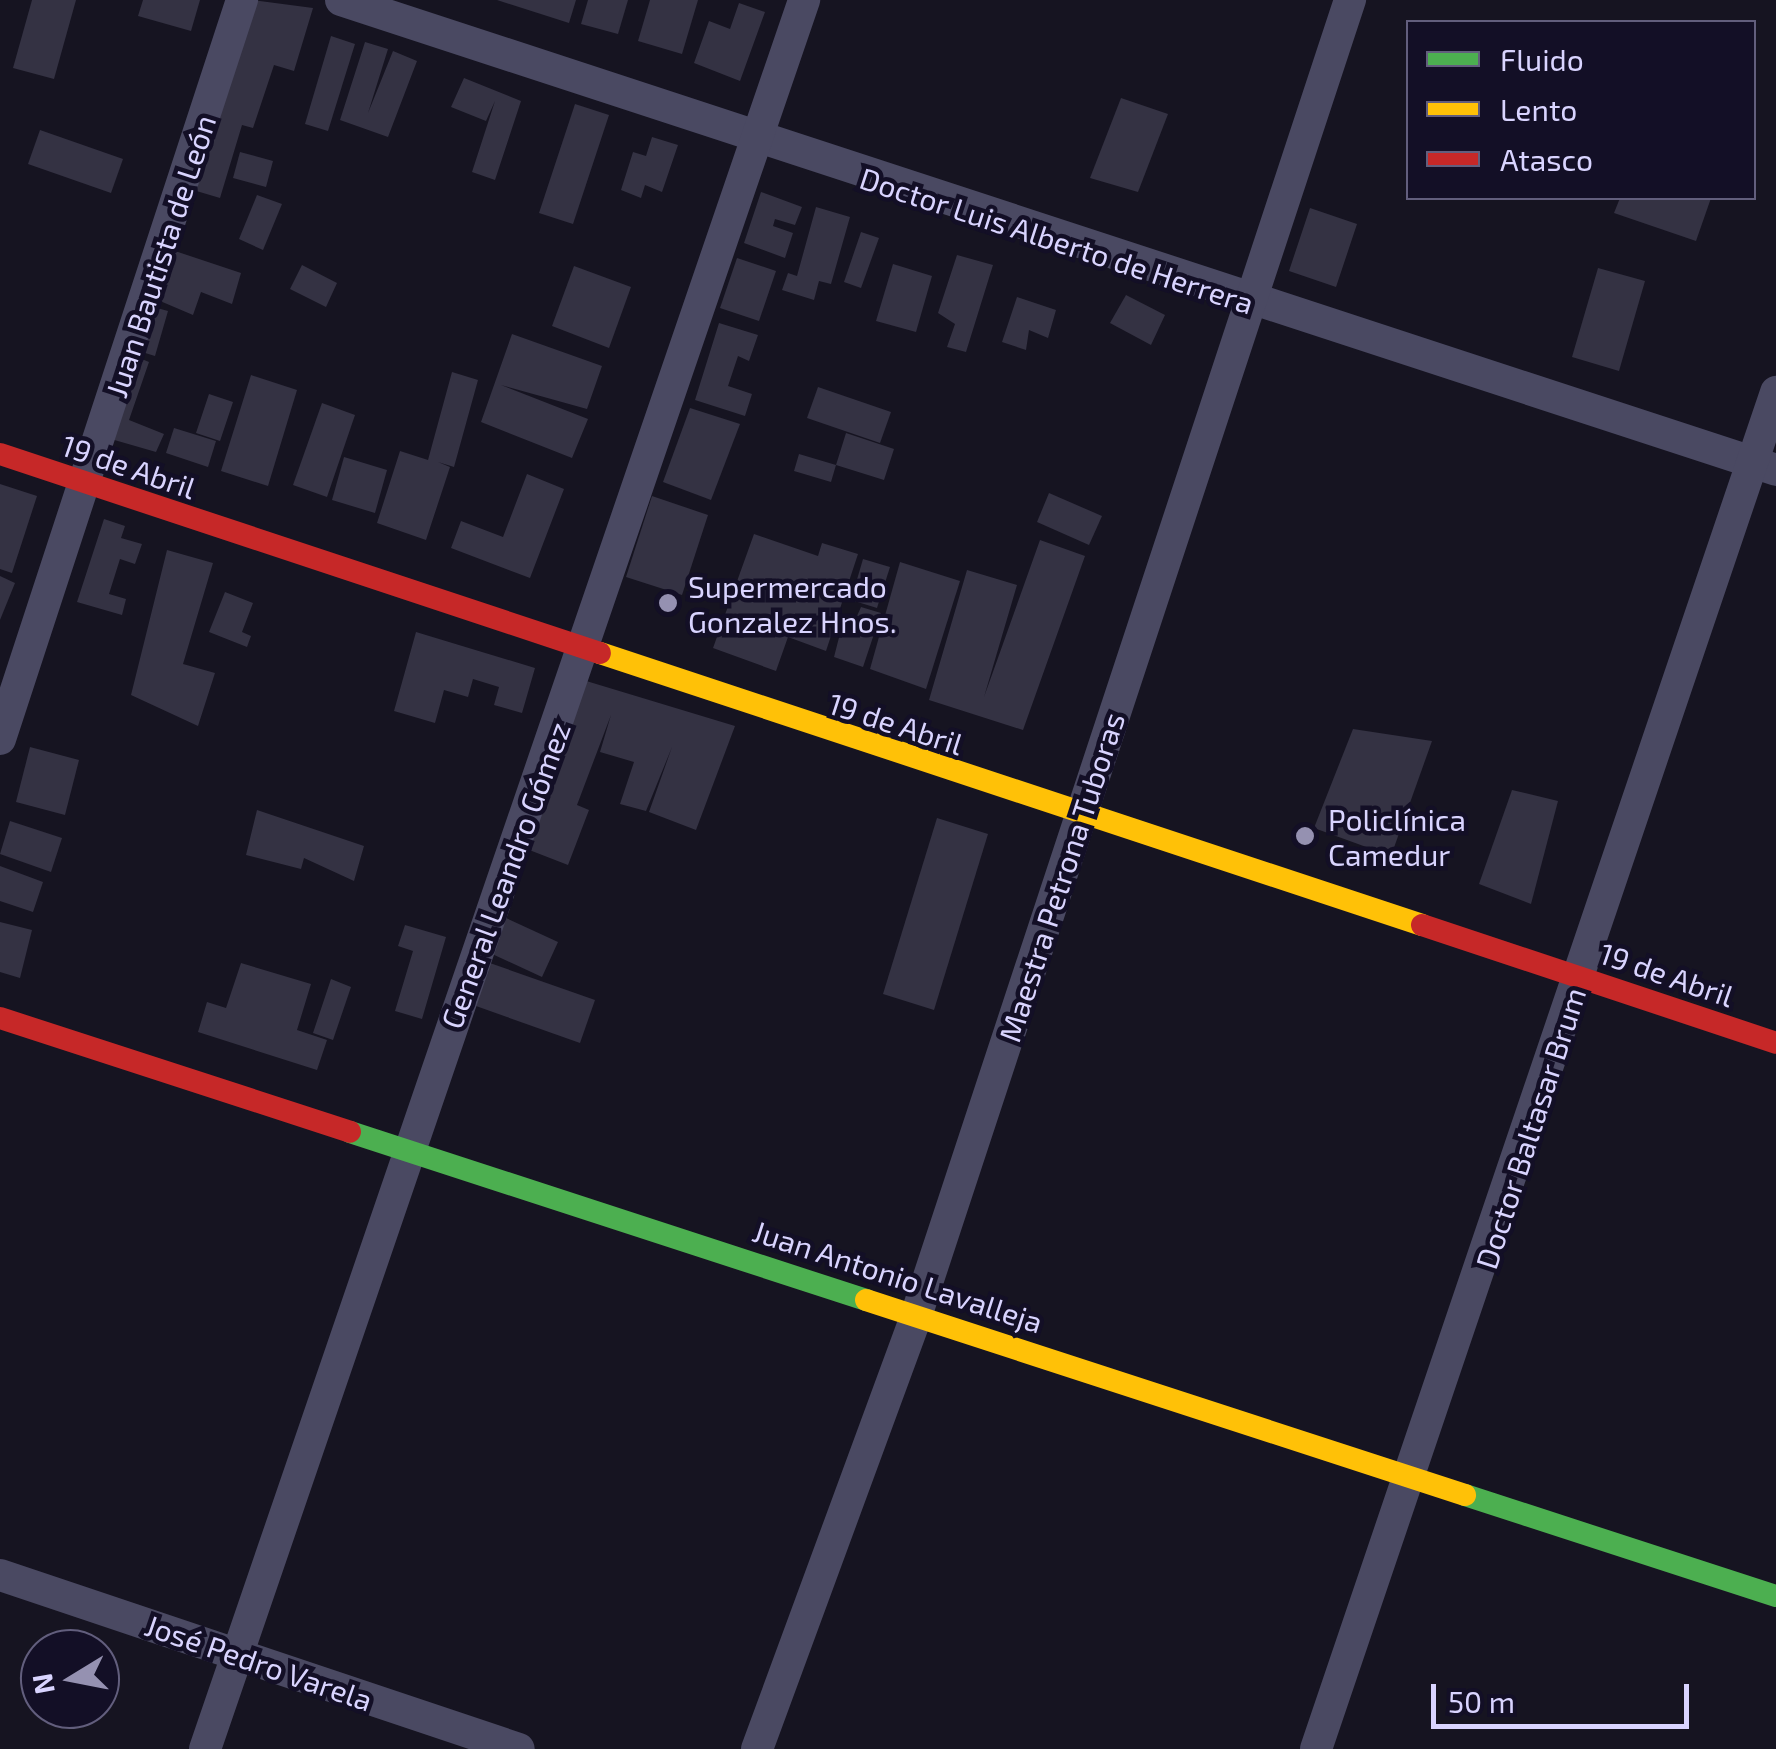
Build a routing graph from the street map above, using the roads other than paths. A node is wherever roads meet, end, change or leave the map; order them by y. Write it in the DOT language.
graph roads {
  1 [pos="242,0"];
  2 [pos="341,0"];
  3 [pos="804,0"];
  4 [pos="1350,0"];
  5 [pos="756,141"];
  6 [pos="1248,303"];
  7 [pos="1776,392"];
  8 [pos="0,454"];
  9 [pos="1764,466"];
  10 [pos="86,483"];
  11 [pos="585,653"];
  12 [pos="0,739"];
  13 [pos="1082,815"];
  14 [pos="1581,976"];
  15 [pos="0,1018"];
  16 [pos="1776,1042"];
  17 [pos="406,1150"];
  18 [pos="917,1314"];
  19 [pos="1415,1474"];
  20 [pos="0,1575"];
  21 [pos="1776,1596"];
  22 [pos="237,1654"];
  23 [pos="205,1749"];
  24 [pos="519,1749"];
  25 [pos="757,1749"];
  26 [pos="1316,1749"];
  1 -- 10 [label="street, Juan Bautista de León"];
  2 -- 5 [label="street, Doctor Luis Alberto de Herrera"];
  3 -- 5 [label="street, General Leandro Gómez"];
  4 -- 6 [label="street, Maestra Petrona Tuboras"];
  5 -- 6 [label="street, Doctor Luis Alberto de Herrera"];
  5 -- 11 [label="street, General Leandro Gómez"];
  6 -- 9 [label="street, Doctor Luis Alberto de Herrera"];
  6 -- 13 [label="street, Maestra Petrona Tuboras"];
  7 -- 9 [label="street, Doctor Baltasar Brum"];
  8 -- 10 [label="street, 19 de Abril"];
  9 -- 14 [label="street, Doctor Baltasar Brum"];
  10 -- 11 [label="street, 19 de Abril"];
  10 -- 12 [label="street, Juan Bautista de León"];
  11 -- 13 [label="street, 19 de Abril"];
  11 -- 17 [label="street, General Leandro Gómez"];
  13 -- 14 [label="street, 19 de Abril"];
  13 -- 18 [label="street, Maestra Petrona Tuboras"];
  14 -- 16 [label="street, 19 de Abril"];
  14 -- 19 [label="street, Doctor Baltasar Brum"];
  15 -- 17 [label="street, Juan Antonio Lavalleja"];
  17 -- 18 [label="street, Juan Antonio Lavalleja"];
  17 -- 22 [label="street, General Leandro Gómez"];
  18 -- 19 [label="street, Juan Antonio Lavalleja"];
  18 -- 25 [label="street, Maestra Petrona Tuboras"];
  19 -- 21 [label="street, Juan Antonio Lavalleja"];
  19 -- 26 [label="street, Doctor Baltasar Brum"];
  20 -- 22 [label="street, José Pedro Varela"];
  22 -- 23 [label="street, General Leandro Gómez"];
  22 -- 24 [label="street, José Pedro Varela"];
}
